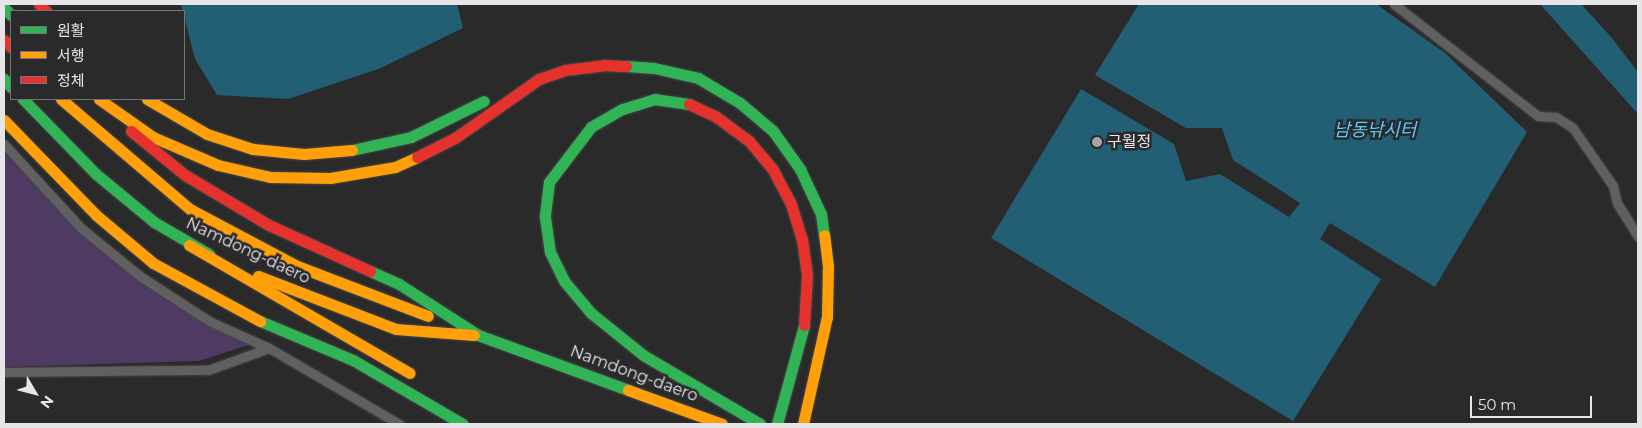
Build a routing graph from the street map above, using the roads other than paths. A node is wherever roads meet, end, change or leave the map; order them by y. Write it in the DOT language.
graph roads {
  1 [pos="1394,4"];
  2 [pos="539,79"];
  3 [pos="24,100"];
  4 [pos="62,100"];
  5 [pos="99,100"];
  6 [pos="99,100"];
  7 [pos="149,100"];
  8 [pos="4,120"];
  9 [pos="4,144"];
  10 [pos="1638,237"];
  11 [pos="189,245"];
  12 [pos="478,335"];
  13 [pos="269,348"];
  14 [pos="4,372"];
  15 [pos="417,378"];
  16 [pos="450,401"];
  17 [pos="468,421"];
  18 [pos="399,424"];
  19 [pos="722,424"];
  20 [pos="760,424"];
  21 [pos="777,424"];
  22 [pos="803,424"];
  1 -- 10 [label="lane"];
  2 -- 5 [label="main road"];
  2 -- 7 [label="main road"];
  2 -- 22 [label="main road"];
  3 -- 11 [label="main road, Namdong-daero"];
  4 -- 12 [label="main road"];
  6 -- 12 [label="main road, Namdong-daero"];
  8 -- 17 [label="main road"];
  9 -- 13 [label="lane"];
  11 -- 12 [label="main road, Namdong-daero"];
  11 -- 15 [label="main road"];
  12 -- 19 [label="main road, Namdong-daero"];
  13 -- 14 [label="lane"];
  13 -- 18 [label="lane"];
  16 -- 17 [label="main road"];
  20 -- 21 [label="main road"];
}
